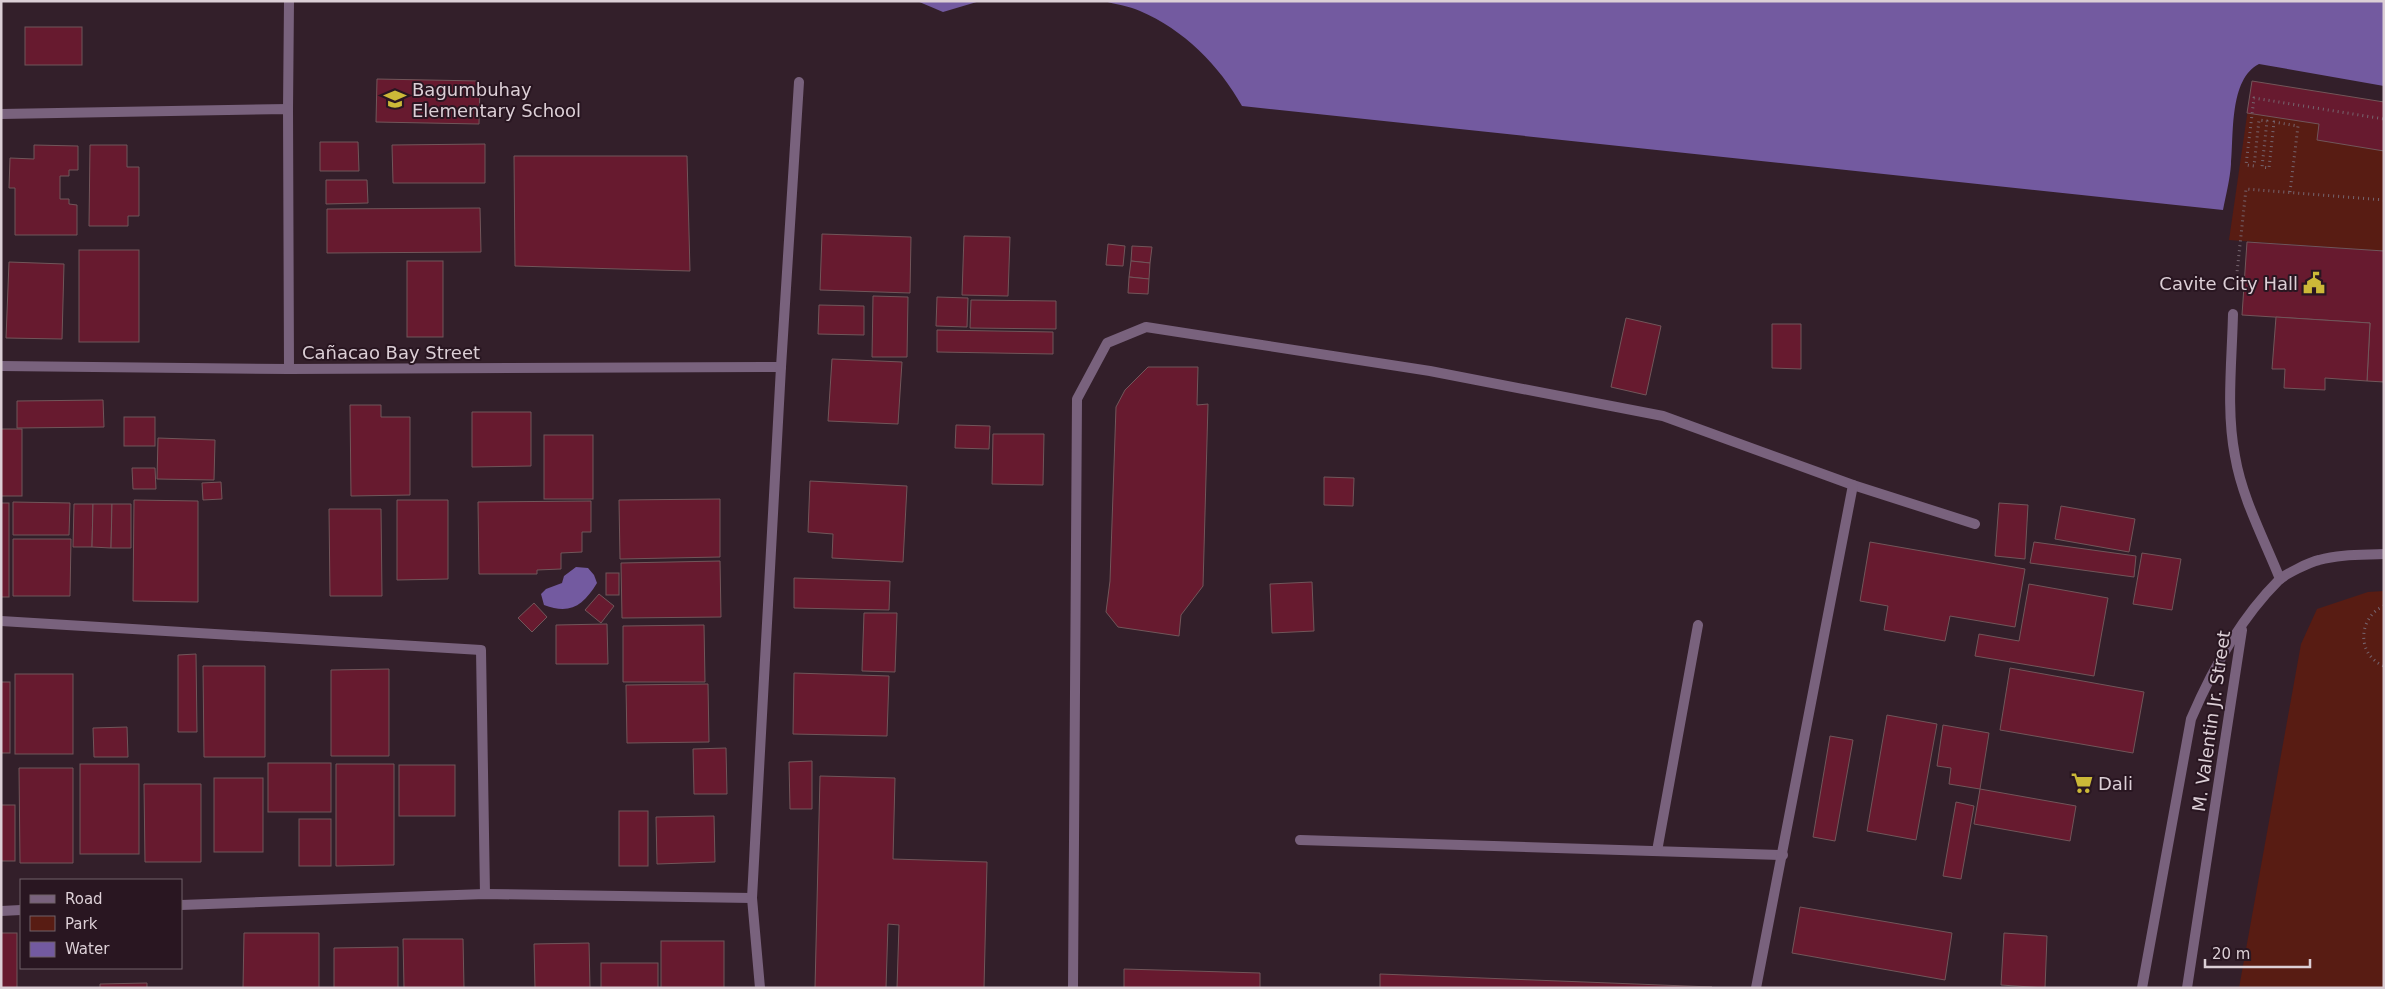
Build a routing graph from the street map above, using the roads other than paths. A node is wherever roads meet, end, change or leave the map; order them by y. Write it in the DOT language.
graph roads {
  1 [pos="289,1"];
  2 [pos="799,82"];
  3 [pos="288,109"];
  4 [pos="1,114"];
  5 [pos="2233,314"];
  6 [pos="1,366"];
  7 [pos="781,367"];
  8 [pos="289,369"];
  9 [pos="1853,485"];
  10 [pos="1975,524"];
  11 [pos="2384,554"];
  12 [pos="2280,579"];
  13 [pos="1,621"];
  14 [pos="2243,624"];
  15 [pos="1698,625"];
  16 [pos="1300,840"];
  17 [pos="1657,851"];
  18 [pos="1783,855"];
  19 [pos="485,894"];
  20 [pos="752,898"];
  21 [pos="182,905"];
  22 [pos="20,910"];
  23 [pos="1,911"];
  24 [pos="760,988"];
  25 [pos="1073,988"];
  26 [pos="1756,988"];
  27 [pos="2142,988"];
  28 [pos="2187,988"];
  1 -- 3 [label="street"];
  2 -- 7 [label="street"];
  3 -- 4 [label="street"];
  3 -- 8 [label="street"];
  5 -- 12 [label="street"];
  6 -- 8 [label="street, Cañacao Bay Street"];
  7 -- 8 [label="street, Cañacao Bay Street"];
  7 -- 20 [label="street"];
  9 -- 10 [label="street"];
  9 -- 18 [label="street"];
  9 -- 25 [label="street"];
  11 -- 12 [label="street"];
  12 -- 14 [label="street"];
  13 -- 19 [label="street"];
  14 -- 27 [label="street, M. Valentin Jr. Street"];
  14 -- 28 [label="street, M. Valentin Jr. Street"];
  15 -- 17 [label="street"];
  16 -- 17 [label="street"];
  17 -- 18 [label="street"];
  18 -- 26 [label="street"];
  19 -- 20 [label="street"];
  19 -- 21 [label="street"];
  20 -- 24 [label="street"];
  22 -- 23 [label="street"];
}
